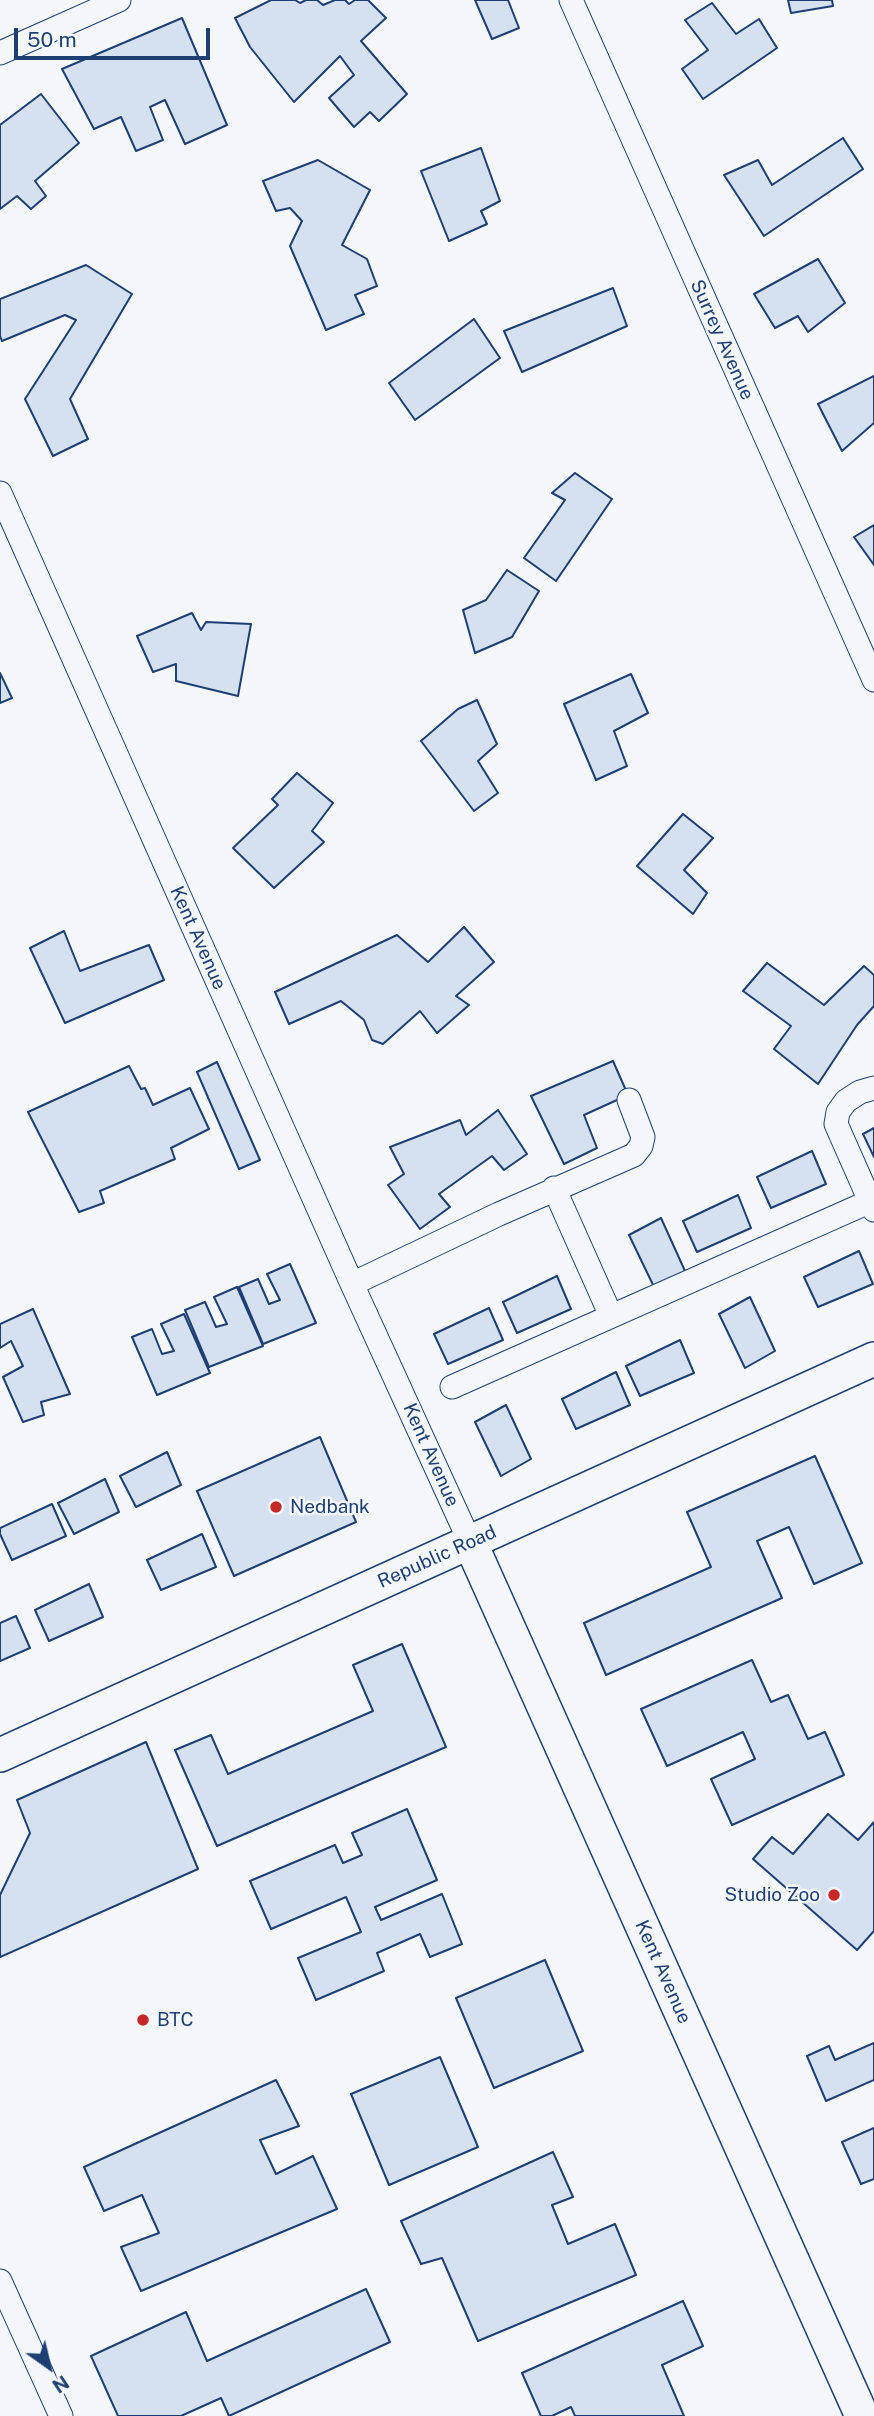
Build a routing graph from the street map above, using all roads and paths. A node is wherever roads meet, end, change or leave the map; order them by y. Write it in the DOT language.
graph roads {
  1 [pos="119,0"];
  2 [pos="571,0"];
  3 [pos="0,53"];
  4 [pos="0,494"];
  5 [pos="874,680"];
  6 [pos="874,1087"];
  7 [pos="629,1100"];
  8 [pos="554,1188"];
  9 [pos="872,1206"];
  10 [pos="352,1284"];
  11 [pos="611,1316"];
  12 [pos="874,1359"];
  13 [pos="452,1387"];
  14 [pos="470,1542"];
  15 [pos="0,1755"];
  16 [pos="0,2281"];
  17 [pos="61,2416"];
  18 [pos="862,2416"];
  1 -- 3 [label="street"];
  2 -- 5 [label="street, Surrey Avenue"];
  4 -- 10 [label="street, Kent Avenue"];
  6 -- 9 [label="street"];
  7 -- 8 [label="street"];
  8 -- 10 [label="street"];
  8 -- 11 [label="street"];
  9 -- 11 [label="street"];
  10 -- 14 [label="street, Kent Avenue"];
  11 -- 13 [label="street"];
  12 -- 14 [label="main road, Republic Road"];
  14 -- 15 [label="main road, Republic Road"];
  14 -- 18 [label="main road, Kent Avenue"];
  16 -- 17 [label="street"];
}
